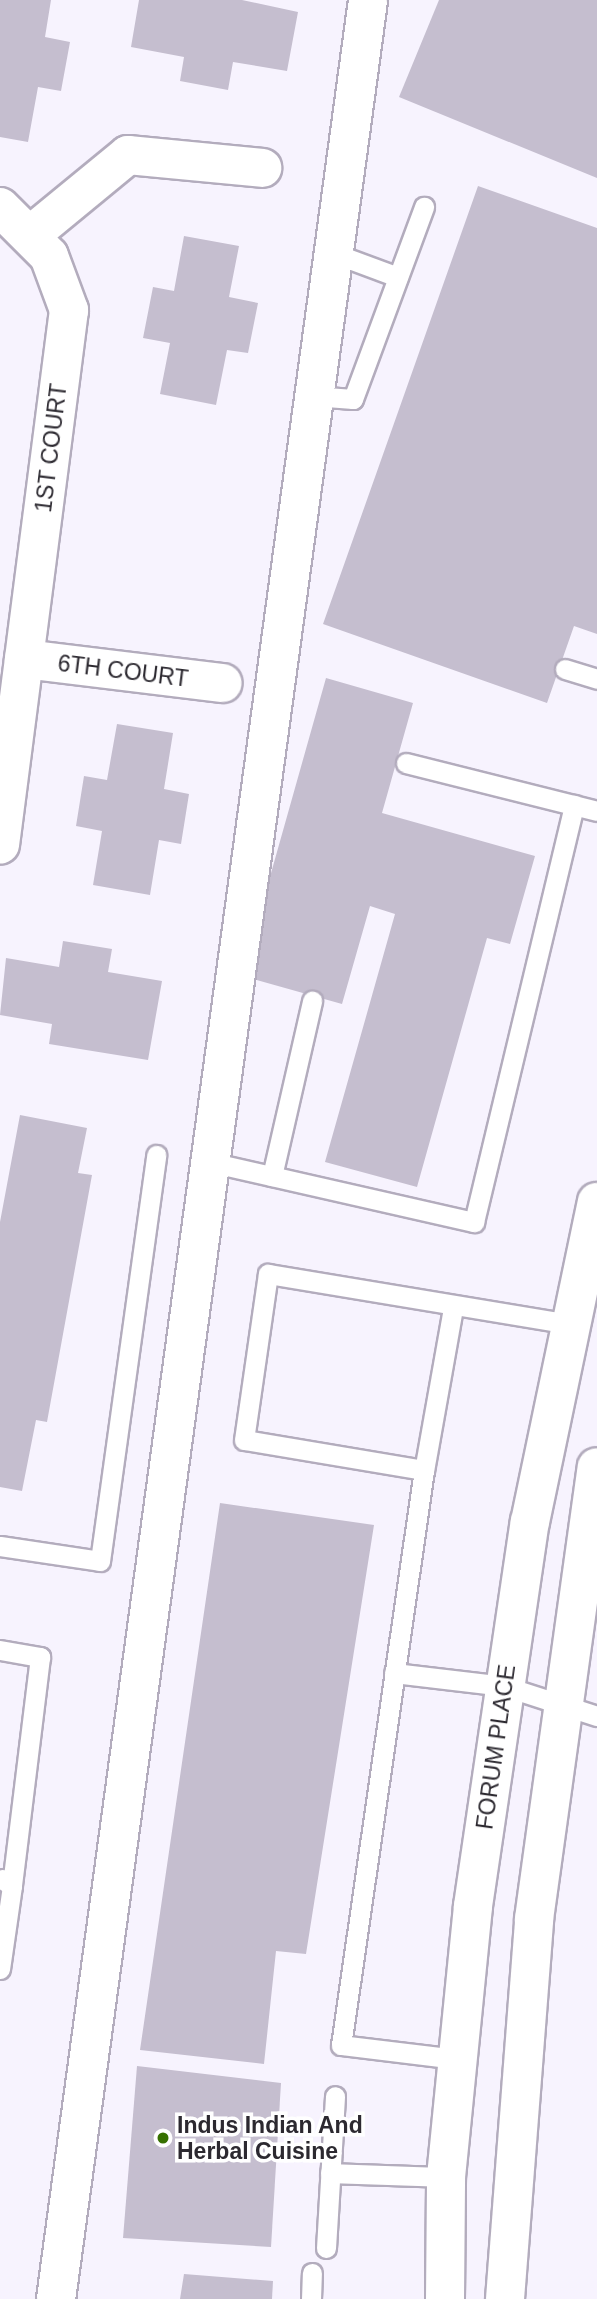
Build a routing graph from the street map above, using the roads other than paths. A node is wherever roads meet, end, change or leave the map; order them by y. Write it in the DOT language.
graph roads {
  1 [pos="368,0"];
  2 [pos="262,169"];
  3 [pos="0,207"];
  4 [pos="424,207"];
  5 [pos="33,233"];
  6 [pos="333,253"];
  7 [pos="398,277"];
  8 [pos="313,396"];
  9 [pos="24,659"];
  10 [pos="565,669"];
  11 [pos="597,679"];
  12 [pos="223,683"];
  13 [pos="8,712"];
  14 [pos="406,763"];
  15 [pos="574,805"];
  16 [pos="597,811"];
  17 [pos="0,845"];
  18 [pos="312,1001"];
  19 [pos="156,1155"];
  20 [pos="211,1162"];
  21 [pos="272,1176"];
  22 [pos="597,1202"];
  23 [pos="453,1308"];
  24 [pos="569,1324"];
  25 [pos="597,1467"];
  26 [pos="424,1470"];
  27 [pos="0,1546"];
  28 [pos="586,1612"];
  29 [pos="0,1650"];
  30 [pos="394,1673"];
  31 [pos="504,1686"];
  32 [pos="560,1700"];
  33 [pos="597,1716"];
  34 [pos="6,1882"];
  35 [pos="0,1969"];
  36 [pos="457,2059"];
  37 [pos="335,2096"];
  38 [pos="330,2173"];
  39 [pos="446,2177"];
  40 [pos="326,2248"];
  41 [pos="312,2273"];
  42 [pos="56,2299"];
  43 [pos="311,2299"];
  44 [pos="445,2299"];
  45 [pos="506,2299"];
  1 -- 6 [label="street"];
  2 -- 5 [label="street"];
  3 -- 5 [label="street, 1ST COURT"];
  4 -- 7 [label="lane"];
  5 -- 9 [label="street, 1ST COURT"];
  6 -- 7 [label="lane"];
  6 -- 8 [label="street"];
  7 -- 8 [label="lane"];
  8 -- 20 [label="street"];
  9 -- 12 [label="street, 6TH COURT"];
  9 -- 13 [label="street, 1ST COURT"];
  10 -- 11 [label="lane"];
  13 -- 17 [label="street, 1ST COURT"];
  14 -- 15 [label="lane"];
  15 -- 16 [label="lane"];
  15 -- 21 [label="lane"];
  18 -- 21 [label="lane"];
  19 -- 27 [label="lane"];
  20 -- 21 [label="lane"];
  20 -- 42 [label="street"];
  22 -- 24 [label="street, FORUM PLACE"];
  23 -- 24 [label="lane"];
  23 -- 26 [label="lane"];
  23 -- 26 [label="lane"];
  24 -- 31 [label="street, FORUM PLACE"];
  25 -- 28 [label="street"];
  26 -- 30 [label="lane"];
  28 -- 32 [label="street"];
  29 -- 34 [label="lane"];
  30 -- 31 [label="lane"];
  30 -- 36 [label="lane"];
  31 -- 32 [label="lane"];
  31 -- 36 [label="street, FORUM PLACE"];
  32 -- 33 [label="lane"];
  32 -- 45 [label="street"];
  34 -- 35 [label="lane"];
  36 -- 39 [label="street, FORUM PLACE"];
  37 -- 38 [label="lane"];
  38 -- 39 [label="lane"];
  38 -- 40 [label="lane"];
  39 -- 44 [label="street, FORUM PLACE"];
  41 -- 43 [label="lane"];
}
